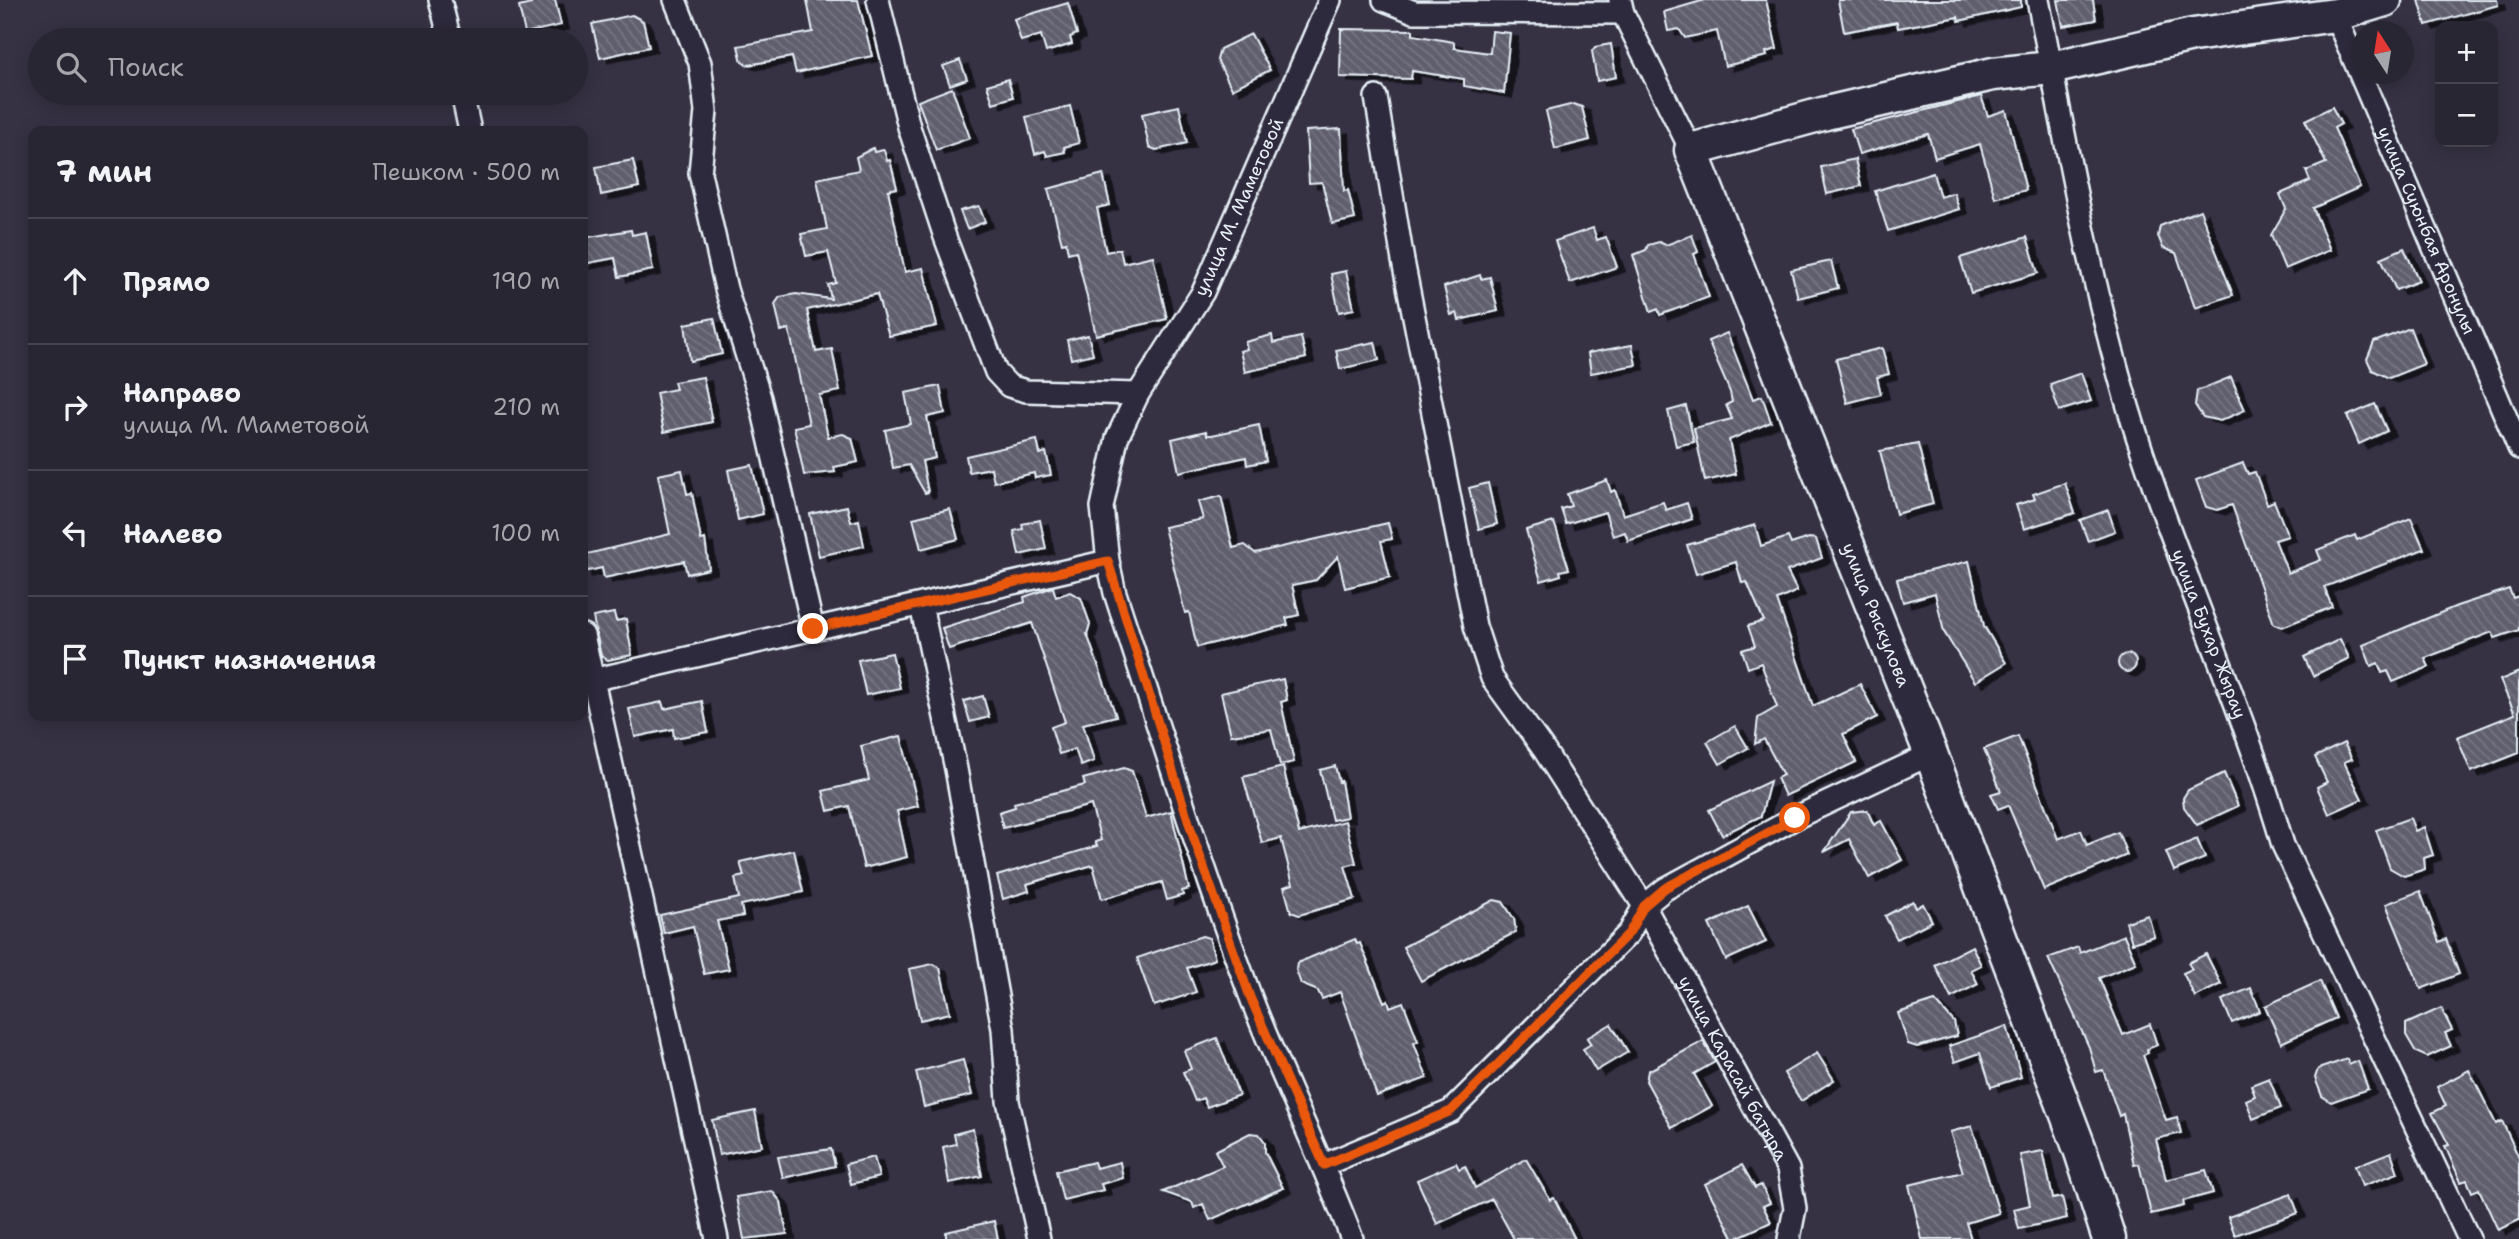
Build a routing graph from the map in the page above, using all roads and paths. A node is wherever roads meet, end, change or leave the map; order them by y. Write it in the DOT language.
graph roads {
  1 [pos="440,0"];
  2 [pos="675,0"];
  3 [pos="878,0"];
  4 [pos="1330,0"];
  5 [pos="1384,0"];
  6 [pos="2038,0"];
  7 [pos="2385,0"];
  8 [pos="1621,6"];
  9 [pos="2335,15"];
  10 [pos="447,28"];
  11 [pos="2051,68"];
  12 [pos="1376,97"];
  13 [pos="465,105"];
  14 [pos="469,126"];
  15 [pos="1692,150"];
  16 [pos="1138,394"];
  17 [pos="2519,448"];
  18 [pos="1108,561"];
  19 [pos="921,605"];
  20 [pos="813,629"];
  21 [pos="588,660"];
  22 [pos="592,680"];
  23 [pos="1931,754"];
  24 [pos="1644,906"];
  25 [pos="1324,1165"];
  26 [pos="717,1239"];
  27 [pos="1039,1239"];
  28 [pos="1352,1239"];
  29 [pos="1789,1239"];
  30 [pos="2109,1239"];
  31 [pos="2469,1239"];
  1 -- 10 [label="street"];
  2 -- 20 [label="street"];
  3 -- 16 [label="street"];
  4 -- 16 [label="street, улица М. Маметовой"];
  5 -- 8 [label="street"];
  6 -- 11 [label="street, улица Бухар Жырау"];
  7 -- 9 [label="street"];
  8 -- 15 [label="street, улица Рыскулова"];
  9 -- 11 [label="street"];
  9 -- 17 [label="street, улица Суюнбая Аронулы"];
  11 -- 15 [label="street"];
  11 -- 31 [label="street, улица Бухар Жырау"];
  12 -- 24 [label="street, улица Карасай батыра"];
  13 -- 14 [label="street"];
  15 -- 23 [label="street, улица Рыскулова"];
  16 -- 18 [label="street, улица М. Маметовой"];
  18 -- 19 [label="street"];
  18 -- 25 [label="street, улица М. Маметовой"];
  19 -- 20 [label="street"];
  19 -- 27 [label="street"];
  20 -- 22 [label="street"];
  21 -- 22 [label="street"];
  22 -- 26 [label="street"];
  23 -- 24 [label="street"];
  23 -- 30 [label="street, улица Рыскулова"];
  24 -- 25 [label="street"];
  24 -- 29 [label="street, улица Карасай батыра"];
  25 -- 28 [label="street, улица М. Маметовой"];
}
